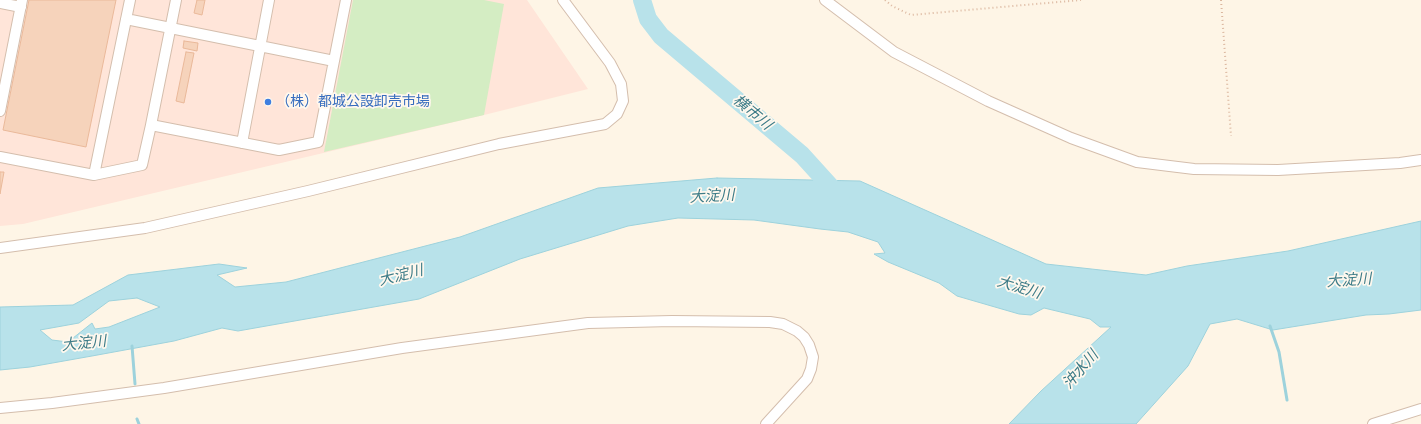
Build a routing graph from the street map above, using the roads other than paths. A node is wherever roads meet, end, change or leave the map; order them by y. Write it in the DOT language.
graph roads {
  1 [pos="130,0"];
  2 [pos="176,0"];
  3 [pos="269,0"];
  4 [pos="346,0"];
  5 [pos="563,0"];
  6 [pos="825,0"];
  7 [pos="0,3"];
  8 [pos="22,4"];
  9 [pos="126,19"];
  10 [pos="171,28"];
  11 [pos="260,46"];
  12 [pos="334,61"];
  13 [pos="0,111"];
  14 [pos="151,125"];
  15 [pos="242,143"];
  16 [pos="0,157"];
  17 [pos="1421,160"];
  18 [pos="94,175"];
  19 [pos="0,248"];
  20 [pos="0,408"];
  21 [pos="1421,409"];
  22 [pos="766,424"];
  23 [pos="1373,424"];
  1 -- 9 [label="lane"];
  2 -- 10 [label="lane"];
  3 -- 11 [label="lane"];
  4 -- 12 [label="lane"];
  5 -- 19 [label="lane"];
  6 -- 17 [label="lane"];
  7 -- 8 [label="lane"];
  8 -- 13 [label="lane"];
  9 -- 10 [label="lane"];
  9 -- 18 [label="lane"];
  10 -- 11 [label="lane"];
  10 -- 14 [label="lane"];
  11 -- 12 [label="lane"];
  11 -- 15 [label="lane"];
  12 -- 15 [label="lane"];
  14 -- 15 [label="lane"];
  14 -- 18 [label="lane"];
  16 -- 18 [label="lane"];
  20 -- 22 [label="lane"];
  21 -- 23 [label="lane"];
}
